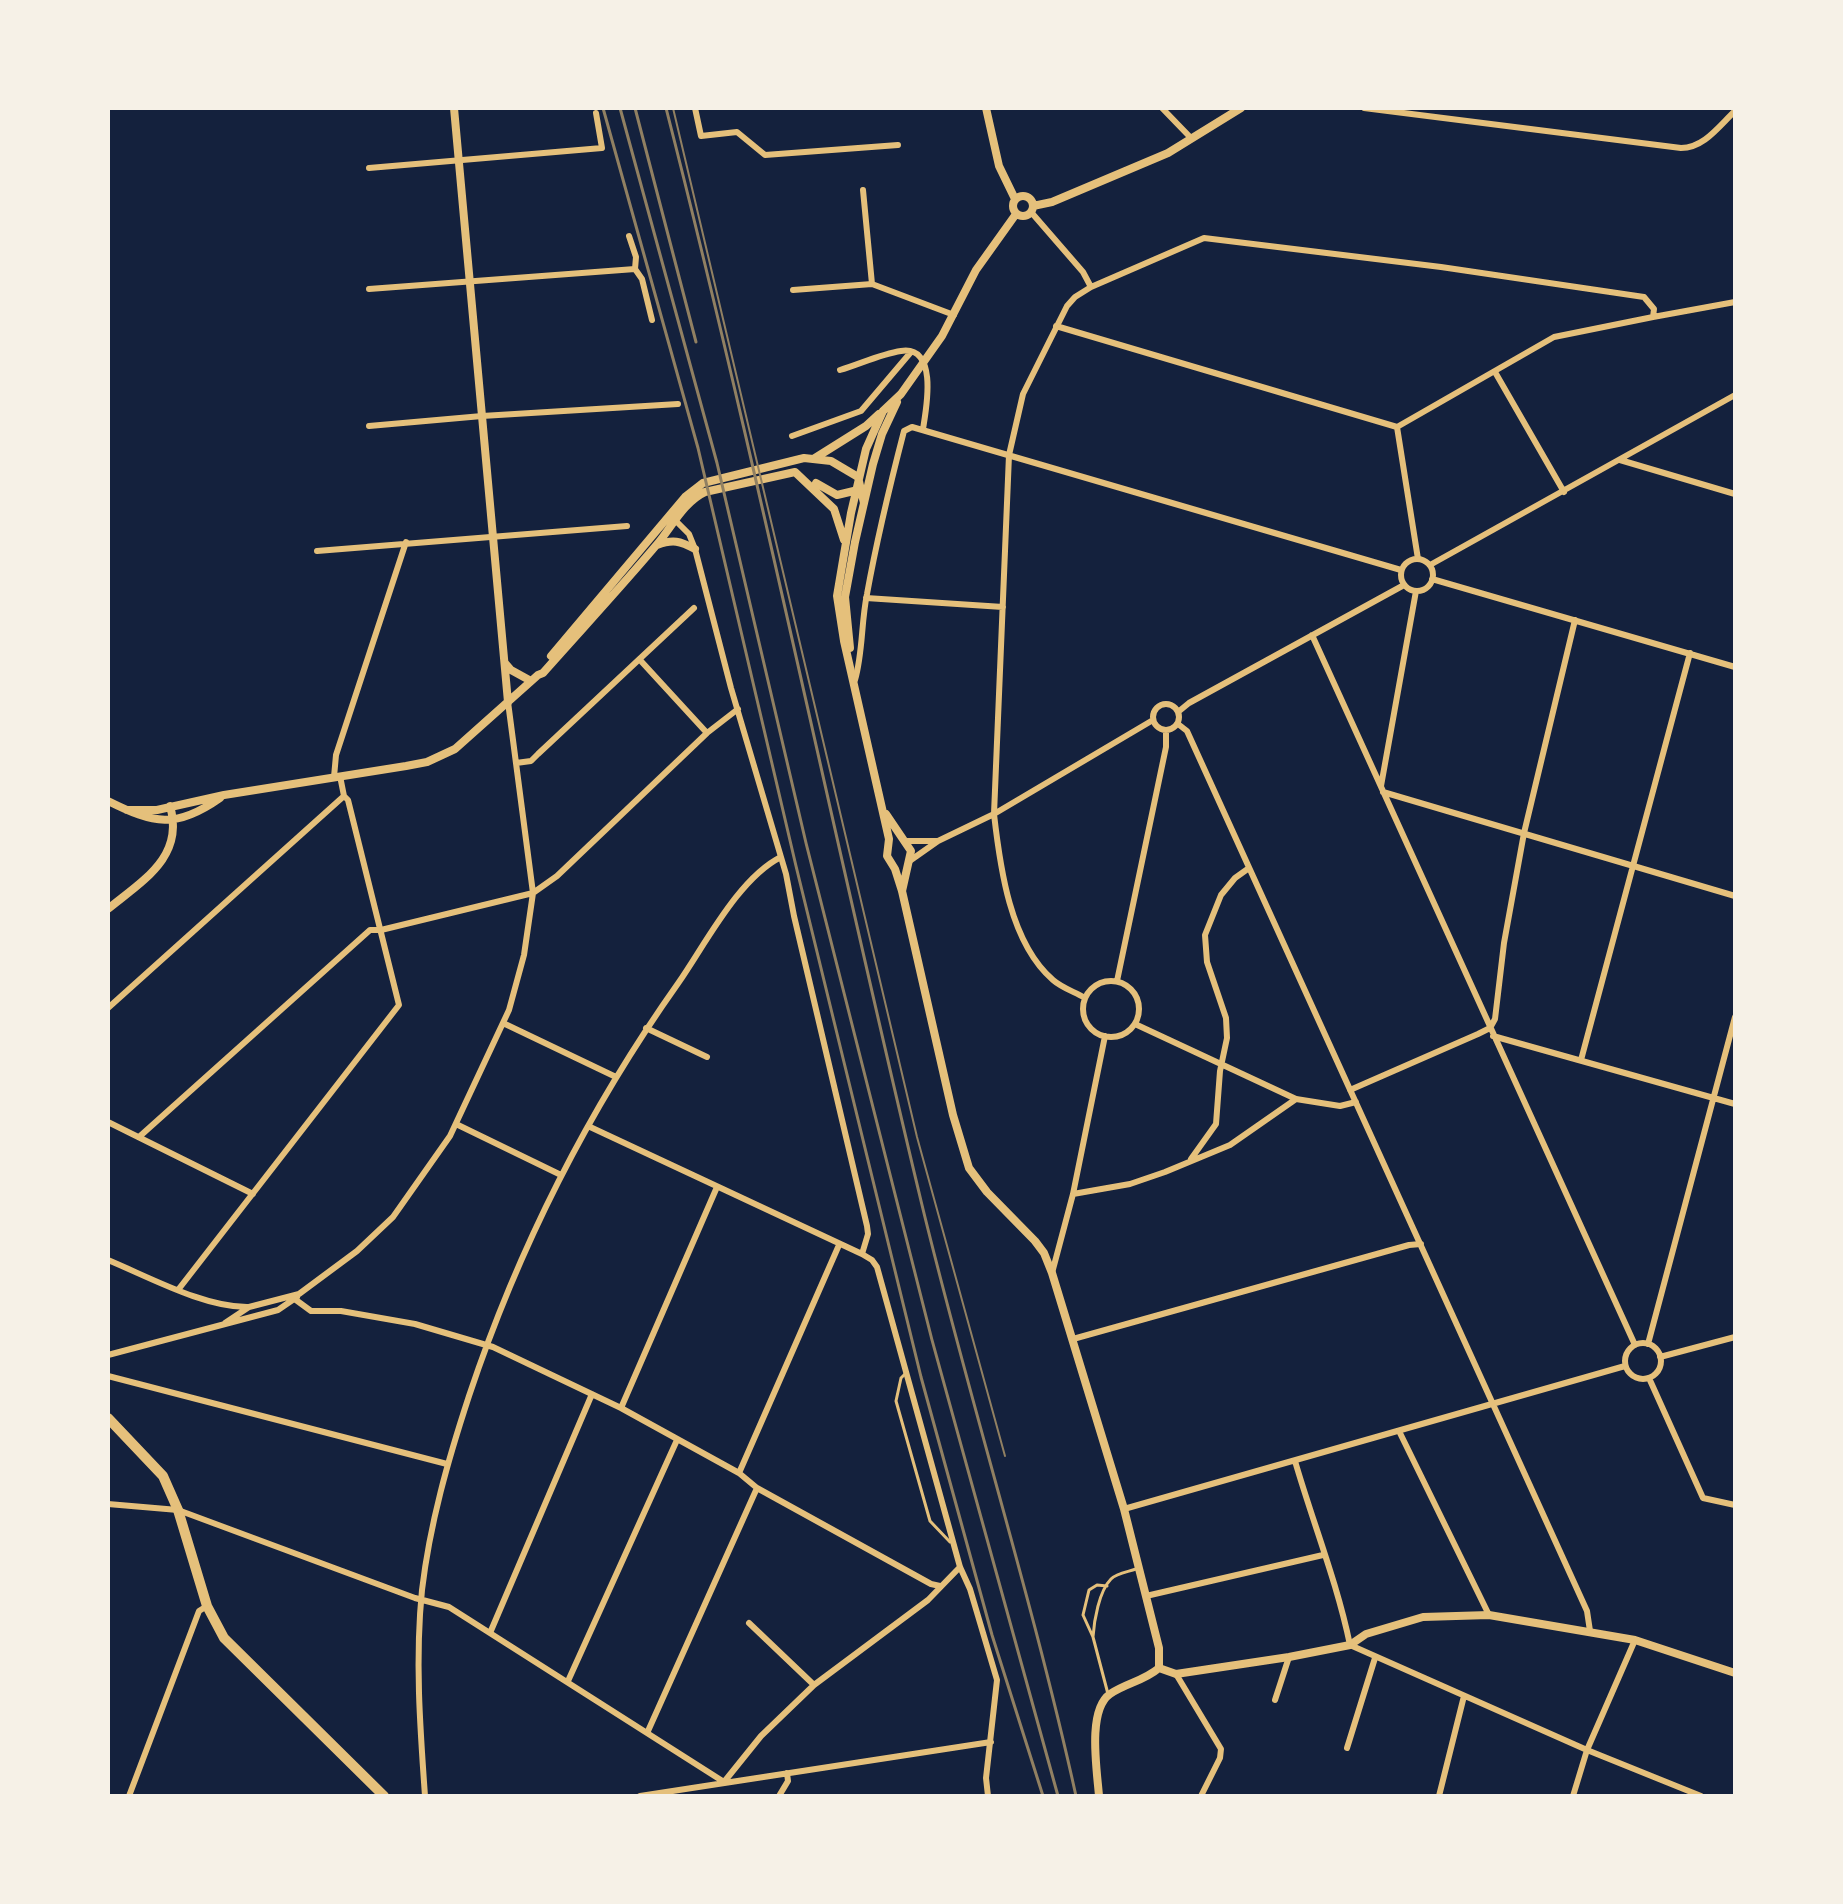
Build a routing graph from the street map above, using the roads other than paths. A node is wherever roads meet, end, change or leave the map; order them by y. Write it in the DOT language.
graph roads {
  1 [pos="454,108"];
  2 [pos="695,108"];
  3 [pos="986,108"];
  4 [pos="1162,108"];
  5 [pos="1241,108"];
  6 [pos="1364,108"];
  7 [pos="1735,111"];
  8 [pos="596,113"];
  9 [pos="1191,138"];
  10 [pos="898,145"];
  11 [pos="459,159"];
  12 [pos="369,168"];
  13 [pos="863,190"];
  14 [pos="1015,199"];
  15 [pos="1032,209"];
  16 [pos="1016,214"];
  17 [pos="629,236"];
  18 [pos="635,269"];
  19 [pos="471,282"];
  20 [pos="872,284"];
  21 [pos="1091,287"];
  22 [pos="369,289"];
  23 [pos="793,290"];
  24 [pos="1735,302"];
  25 [pos="954,315"];
  26 [pos="1653,317"];
  27 [pos="652,320"];
  28 [pos="1056,326"];
  29 [pos="911,352"];
  30 [pos="924,361"];
  31 [pos="840,370"];
  32 [pos="1495,372"];
  33 [pos="901,394"];
  34 [pos="1735,395"];
  35 [pos="678,404"];
  36 [pos="883,411"];
  37 [pos="482,416"];
  38 [pos="369,426"];
  39 [pos="1397,427"];
  40 [pos="923,429"];
  41 [pos="792,436"];
  42 [pos="1009,455"];
  43 [pos="815,458"];
  44 [pos="1620,460"];
  45 [pos="795,472"];
  46 [pos="858,477"];
  47 [pos="868,481"];
  48 [pos="704,488"];
  49 [pos="858,491"];
  50 [pos="1564,492"];
  51 [pos="1735,494"];
  52 [pos="864,503"];
  53 [pos="673,518"];
  54 [pos="627,526"];
  55 [pos="492,538"];
  56 [pos="406,542"];
  57 [pos="845,543"];
  58 [pos="656,545"];
  59 [pos="695,549"];
  60 [pos="317,551"];
  61 [pos="1418,559"];
  62 [pos="1430,565"];
  63 [pos="1401,570"];
  64 [pos="1432,579"];
  65 [pos="1404,585"];
  66 [pos="1416,591"];
  67 [pos="866,598"];
  68 [pos="1003,607"];
  69 [pos="694,608"];
  70 [pos="1575,620"];
  71 [pos="1312,635"];
  72 [pos="1690,653"];
  73 [pos="640,660"];
  74 [pos="505,662"];
  75 [pos="1735,667"];
  76 [pos="534,678"];
  77 [pos="854,678"];
  78 [pos="508,702"];
  79 [pos="738,709"];
  80 [pos="1178,712"];
  81 [pos="1153,720"];
  82 [pos="1178,724"];
  83 [pos="1166,730"];
  84 [pos="707,733"];
  85 [pos="516,763"];
  86 [pos="337,777"];
  87 [pos="1382,789"];
  88 [pos="224,795"];
  89 [pos="344,796"];
  90 [pos="108,801"];
  91 [pos="170,806"];
  92 [pos="882,806"];
  93 [pos="127,810"];
  94 [pos="994,814"];
  95 [pos="174,821"];
  96 [pos="1524,833"];
  97 [pos="889,839"];
  98 [pos="904,839"];
  99 [pos="938,841"];
  100 [pos="781,857"];
  101 [pos="909,864"];
  102 [pos="1632,866"];
  103 [pos="1249,868"];
  104 [pos="895,869"];
  105 [pos="902,891"];
  106 [pos="533,893"];
  107 [pos="1735,896"];
  108 [pos="108,909"];
  109 [pos="381,930"];
  110 [pos="1117,981"];
  111 [pos="1085,998"];
  112 [pos="108,1008"];
  113 [pos="1735,1017"];
  114 [pos="503,1023"];
  115 [pos="1135,1024"];
  116 [pos="646,1028"];
  117 [pos="1490,1028"];
  118 [pos="1105,1036"];
  119 [pos="1493,1036"];
  120 [pos="707,1057"];
  121 [pos="1581,1060"];
  122 [pos="1221,1063"];
  123 [pos="616,1077"];
  124 [pos="1350,1090"];
  125 [pos="1714,1098"];
  126 [pos="1296,1099"];
  127 [pos="1356,1102"];
  128 [pos="1735,1104"];
  129 [pos="108,1122"];
  130 [pos="456,1124"];
  131 [pos="588,1126"];
  132 [pos="139,1137"];
  133 [pos="1191,1159"];
  134 [pos="561,1175"];
  135 [pos="717,1187"];
  136 [pos="253,1194"];
  137 [pos="1073,1194"];
  138 [pos="1421,1244"];
  139 [pos="839,1245"];
  140 [pos="862,1254"];
  141 [pos="108,1260"];
  142 [pos="1052,1273"];
  143 [pos="178,1290"];
  144 [pos="298,1297"];
  145 [pos="224,1304"];
  146 [pos="249,1307"];
  147 [pos="225,1323"];
  148 [pos="1735,1337"];
  149 [pos="1073,1339"];
  150 [pos="1648,1344"];
  151 [pos="487,1345"];
  152 [pos="1635,1345"];
  153 [pos="108,1355"];
  154 [pos="1660,1357"];
  155 [pos="1625,1366"];
  156 [pos="908,1371"];
  157 [pos="108,1376"];
  158 [pos="1649,1378"];
  159 [pos="592,1394"];
  160 [pos="1493,1402"];
  161 [pos="621,1408"];
  162 [pos="108,1418"];
  163 [pos="1399,1431"];
  164 [pos="677,1440"];
  165 [pos="1295,1461"];
  166 [pos="447,1464"];
  167 [pos="739,1473"];
  168 [pos="757,1488"];
  169 [pos="108,1504"];
  170 [pos="1735,1505"];
  171 [pos="1124,1509"];
  172 [pos="178,1510"];
  173 [pos="954,1544"];
  174 [pos="1323,1555"];
  175 [pos="960,1567"];
  176 [pos="1138,1569"];
  177 [pos="940,1586"];
  178 [pos="1107,1586"];
  179 [pos="1146,1596"];
  180 [pos="422,1599"];
  181 [pos="207,1606"];
  182 [pos="1489,1615"];
  183 [pos="749,1623"];
  184 [pos="1590,1631"];
  185 [pos="490,1633"];
  186 [pos="1093,1637"];
  187 [pos="1635,1640"];
  188 [pos="1350,1645"];
  189 [pos="1289,1657"];
  190 [pos="1375,1658"];
  191 [pos="1159,1668"];
  192 [pos="1735,1673"];
  193 [pos="1176,1674"];
  194 [pos="568,1681"];
  195 [pos="814,1685"];
  196 [pos="1108,1695"];
  197 [pos="1464,1696"];
  198 [pos="1275,1700"];
  199 [pos="648,1731"];
  200 [pos="991,1742"];
  201 [pos="1347,1748"];
  202 [pos="1587,1750"];
  203 [pos="787,1773"];
  204 [pos="724,1782"];
  205 [pos="129,1796"];
  206 [pos="384,1796"];
  207 [pos="425,1796"];
  208 [pos="640,1796"];
  209 [pos="779,1796"];
  210 [pos="988,1796"];
  211 [pos="1099,1796"];
  212 [pos="1201,1796"];
  213 [pos="1439,1796"];
  214 [pos="1573,1796"];
  215 [pos="1701,1796"];
  1 -- 11 [label="street"];
  2 -- 10 [label="street"];
  3 -- 14 [label="street"];
  4 -- 9 [label="street"];
  5 -- 9 [label="street"];
  6 -- 7 [label="street"];
  8 -- 11 [label="street"];
  9 -- 15 [label="street"];
  11 -- 12 [label="street"];
  11 -- 19 [label="street"];
  13 -- 20 [label="street"];
  14 -- 15 [label="street"];
  14 -- 16 [label="street"];
  15 -- 16 [label="street"];
  15 -- 21 [label="street"];
  16 -- 25 [label="street"];
  17 -- 18 [label="street"];
  18 -- 19 [label="street"];
  18 -- 27 [label="street"];
  19 -- 22 [label="street"];
  19 -- 37 [label="street"];
  20 -- 23 [label="street"];
  20 -- 25 [label="street"];
  21 -- 26 [label="street"];
  21 -- 28 [label="street"];
  24 -- 26 [label="street"];
  25 -- 30 [label="street"];
  26 -- 32 [label="street"];
  28 -- 39 [label="street"];
  28 -- 42 [label="street"];
  29 -- 30 [label="street"];
  29 -- 31 [label="street"];
  29 -- 41 [label="street"];
  30 -- 33 [label="street"];
  30 -- 40 [label="street"];
  32 -- 39 [label="street"];
  32 -- 50 [label="street"];
  33 -- 36 [label="street"];
  33 -- 47 [label="street"];
  34 -- 44 [label="street"];
  35 -- 37 [label="street"];
  36 -- 43 [label="street"];
  36 -- 46 [label="street"];
  37 -- 38 [label="street"];
  37 -- 55 [label="street"];
  39 -- 61 [label="street"];
  40 -- 42 [label="street"];
  40 -- 67 [label="street"];
  42 -- 63 [label="street"];
  42 -- 68 [label="street"];
  43 -- 46 [label="street"];
  43 -- 48 [label="street"];
  44 -- 50 [label="street"];
  44 -- 51 [label="street"];
  45 -- 48 [label="street"];
  45 -- 49 [label="street"];
  45 -- 57 [label="street"];
  46 -- 49 [label="street"];
  47 -- 49 [label="street"];
  47 -- 52 [label="street"];
  48 -- 53 [label="street"];
  49 -- 52 [label="street"];
  49 -- 57 [label="street"];
  50 -- 62 [label="street"];
  52 -- 77 [label="street"];
  53 -- 58 [label="street"];
  53 -- 59 [label="street"];
  53 -- 76 [label="street"];
  54 -- 55 [label="street"];
  55 -- 56 [label="street"];
  55 -- 74 [label="street"];
  56 -- 60 [label="street"];
  56 -- 86 [label="street"];
  57 -- 77 [label="street"];
  58 -- 59 [label="street"];
  58 -- 76 [label="street"];
  59 -- 79 [label="street"];
  61 -- 62 [label="street"];
  61 -- 63 [label="street"];
  62 -- 64 [label="street"];
  63 -- 65 [label="street"];
  64 -- 66 [label="street"];
  64 -- 70 [label="street"];
  65 -- 66 [label="street"];
  65 -- 71 [label="street"];
  66 -- 87 [label="street"];
  67 -- 68 [label="street"];
  67 -- 77 [label="street"];
  68 -- 94 [label="street"];
  69 -- 73 [label="street"];
  70 -- 72 [label="street"];
  70 -- 96 [label="street"];
  71 -- 80 [label="street"];
  71 -- 87 [label="street"];
  72 -- 75 [label="street"];
  72 -- 102 [label="street"];
  73 -- 84 [label="street"];
  73 -- 85 [label="street"];
  74 -- 76 [label="street"];
  74 -- 78 [label="street"];
  76 -- 78 [label="street"];
  77 -- 92 [label="street"];
  78 -- 85 [label="street"];
  78 -- 86 [label="street"];
  79 -- 84 [label="street"];
  79 -- 100 [label="street"];
  80 -- 81 [label="street"];
  80 -- 82 [label="street"];
  81 -- 83 [label="street"];
  81 -- 94 [label="street"];
  82 -- 83 [label="street"];
  82 -- 103 [label="street"];
  83 -- 110 [label="street"];
  84 -- 106 [label="street"];
  85 -- 106 [label="street"];
  86 -- 88 [label="street"];
  86 -- 89 [label="street"];
  87 -- 96 [label="street"];
  87 -- 117 [label="street"];
  88 -- 91 [label="street"];
  88 -- 95 [label="street"];
  89 -- 109 [label="street"];
  89 -- 112 [label="street"];
  90 -- 93 [label="street"];
  91 -- 93 [label="street"];
  91 -- 95 [label="street"];
  92 -- 97 [label="street"];
  92 -- 98 [label="street"];
  93 -- 95 [label="street"];
  94 -- 99 [label="street"];
  94 -- 111 [label="street"];
  95 -- 108 [label="street"];
  96 -- 102 [label="street"];
  96 -- 117 [label="street"];
  97 -- 98 [label="street"];
  97 -- 104 [label="street"];
  98 -- 99 [label="street"];
  98 -- 101 [label="street"];
  99 -- 101 [label="street"];
  100 -- 116 [label="street"];
  100 -- 140 [label="street"];
  101 -- 104 [label="street"];
  101 -- 105 [label="street"];
  102 -- 107 [label="street"];
  102 -- 121 [label="street"];
  103 -- 122 [label="street"];
  103 -- 124 [label="street"];
  104 -- 105 [label="street"];
  105 -- 142 [label="street"];
  106 -- 109 [label="street"];
  106 -- 114 [label="street"];
  109 -- 132 [label="street"];
  109 -- 136 [label="street"];
  110 -- 111 [label="street"];
  110 -- 115 [label="street"];
  111 -- 118 [label="street"];
  113 -- 125 [label="street"];
  114 -- 123 [label="street"];
  114 -- 130 [label="street"];
  115 -- 118 [label="street"];
  115 -- 122 [label="street"];
  116 -- 120 [label="street"];
  116 -- 123 [label="street"];
  117 -- 119 [label="street"];
  117 -- 124 [label="street"];
  118 -- 137 [label="street"];
  119 -- 121 [label="street"];
  119 -- 152 [label="street"];
  121 -- 125 [label="street"];
  122 -- 126 [label="street"];
  122 -- 133 [label="street"];
  123 -- 131 [label="street"];
  124 -- 127 [label="street"];
  125 -- 128 [label="street"];
  125 -- 150 [label="street"];
  126 -- 127 [label="street"];
  126 -- 133 [label="street"];
  127 -- 138 [label="street"];
  129 -- 132 [label="street"];
  130 -- 134 [label="street"];
  130 -- 144 [label="street"];
  131 -- 134 [label="street"];
  131 -- 135 [label="street"];
  132 -- 136 [label="street"];
  133 -- 137 [label="street"];
  134 -- 151 [label="street"];
  135 -- 139 [label="street"];
  135 -- 161 [label="street"];
  136 -- 143 [label="street"];
  137 -- 142 [label="street"];
  138 -- 149 [label="street"];
  138 -- 160 [label="street"];
  139 -- 140 [label="street"];
  139 -- 167 [label="street"];
  140 -- 156 [label="street"];
  141 -- 143 [label="street"];
  142 -- 149 [label="street"];
  143 -- 145 [label="street"];
  144 -- 146 [label="street"];
  144 -- 147 [label="street"];
  144 -- 151 [label="street"];
  145 -- 146 [label="street"];
  145 -- 147 [label="street"];
  146 -- 147 [label="street"];
  147 -- 153 [label="street"];
  148 -- 154 [label="street"];
  149 -- 171 [label="street"];
  150 -- 152 [label="street"];
  150 -- 154 [label="street"];
  151 -- 159 [label="street"];
  151 -- 166 [label="street"];
  152 -- 155 [label="street"];
  154 -- 158 [label="street"];
  155 -- 158 [label="street"];
  155 -- 160 [label="street"];
  156 -- 173 [label="street"];
  156 -- 173 [label="lane"];
  157 -- 166 [label="street"];
  158 -- 170 [label="street"];
  159 -- 161 [label="street"];
  159 -- 185 [label="street"];
  160 -- 163 [label="street"];
  160 -- 184 [label="street"];
  161 -- 164 [label="street"];
  162 -- 172 [label="main road"];
  163 -- 165 [label="street"];
  163 -- 182 [label="street"];
  164 -- 167 [label="street"];
  164 -- 194 [label="street"];
  165 -- 171 [label="street"];
  165 -- 174 [label="street"];
  166 -- 180 [label="street"];
  167 -- 168 [label="street"];
  168 -- 177 [label="street"];
  168 -- 199 [label="street"];
  169 -- 172 [label="street"];
  171 -- 176 [label="street"];
  172 -- 180 [label="street"];
  172 -- 181 [label="main road"];
  173 -- 175 [label="street"];
  174 -- 179 [label="street"];
  174 -- 188 [label="street"];
  175 -- 177 [label="street"];
  175 -- 200 [label="street"];
  176 -- 178 [label="lane"];
  176 -- 179 [label="street"];
  177 -- 195 [label="street"];
  178 -- 186 [label="lane"];
  178 -- 186 [label="lane"];
  179 -- 191 [label="street"];
  180 -- 185 [label="street"];
  180 -- 207 [label="street"];
  181 -- 205 [label="street"];
  181 -- 206 [label="main road"];
  182 -- 184 [label="street"];
  182 -- 188 [label="street"];
  183 -- 195 [label="street"];
  184 -- 187 [label="street"];
  185 -- 194 [label="street"];
  186 -- 196 [label="lane"];
  187 -- 192 [label="street"];
  187 -- 202 [label="street"];
  188 -- 189 [label="street"];
  188 -- 190 [label="street"];
  189 -- 193 [label="street"];
  189 -- 198 [label="street"];
  190 -- 197 [label="street"];
  190 -- 201 [label="street"];
  191 -- 193 [label="street"];
  191 -- 196 [label="street"];
  193 -- 212 [label="street"];
  194 -- 199 [label="street"];
  195 -- 204 [label="street"];
  196 -- 211 [label="street"];
  197 -- 202 [label="street"];
  197 -- 213 [label="street"];
  199 -- 204 [label="street"];
  200 -- 203 [label="street"];
  200 -- 210 [label="street"];
  202 -- 214 [label="street"];
  202 -- 215 [label="street"];
  203 -- 204 [label="street"];
  203 -- 209 [label="street"];
  204 -- 208 [label="street"];
}
